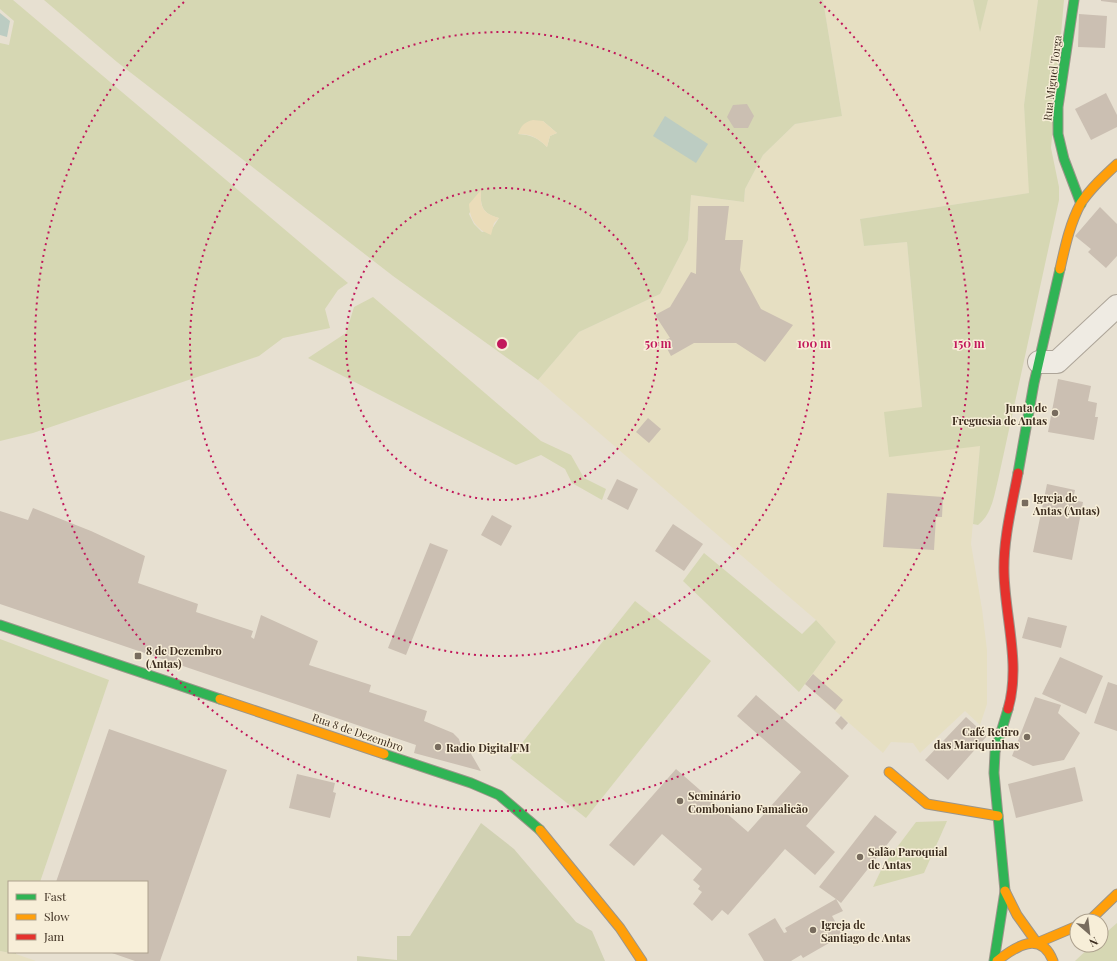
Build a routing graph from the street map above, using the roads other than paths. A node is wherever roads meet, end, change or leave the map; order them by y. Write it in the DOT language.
graph roads {
  1 [pos="1074,0"];
  2 [pos="1117,164"];
  3 [pos="1081,204"];
  4 [pos="1117,306"];
  5 [pos="1039,362"];
  6 [pos="0,625"];
  7 [pos="889,772"];
  8 [pos="998,816"];
  9 [pos="1005,891"];
  10 [pos="1117,894"];
  11 [pos="1096,913"];
  12 [pos="1069,929"];
  13 [pos="1037,943"];
  14 [pos="1060,952"];
  15 [pos="642,961"];
  16 [pos="996,961"];
  17 [pos="1054,961"];
  1 -- 3 [label="street, Rua Miguel Torga"];
  2 -- 3 [label="street"];
  3 -- 5 [label="street"];
  4 -- 5 [label="street"];
  5 -- 8 [label="street"];
  6 -- 15 [label="street, Rua 8 de Dezembro"];
  7 -- 8 [label="street"];
  8 -- 9 [label="street"];
  9 -- 13 [label="street"];
  9 -- 16 [label="street"];
  10 -- 11 [label="street"];
  12 -- 13 [label="street"];
  13 -- 16 [label="street"];
  13 -- 17 [label="street"];
  14 -- 17 [label="street"];
}
